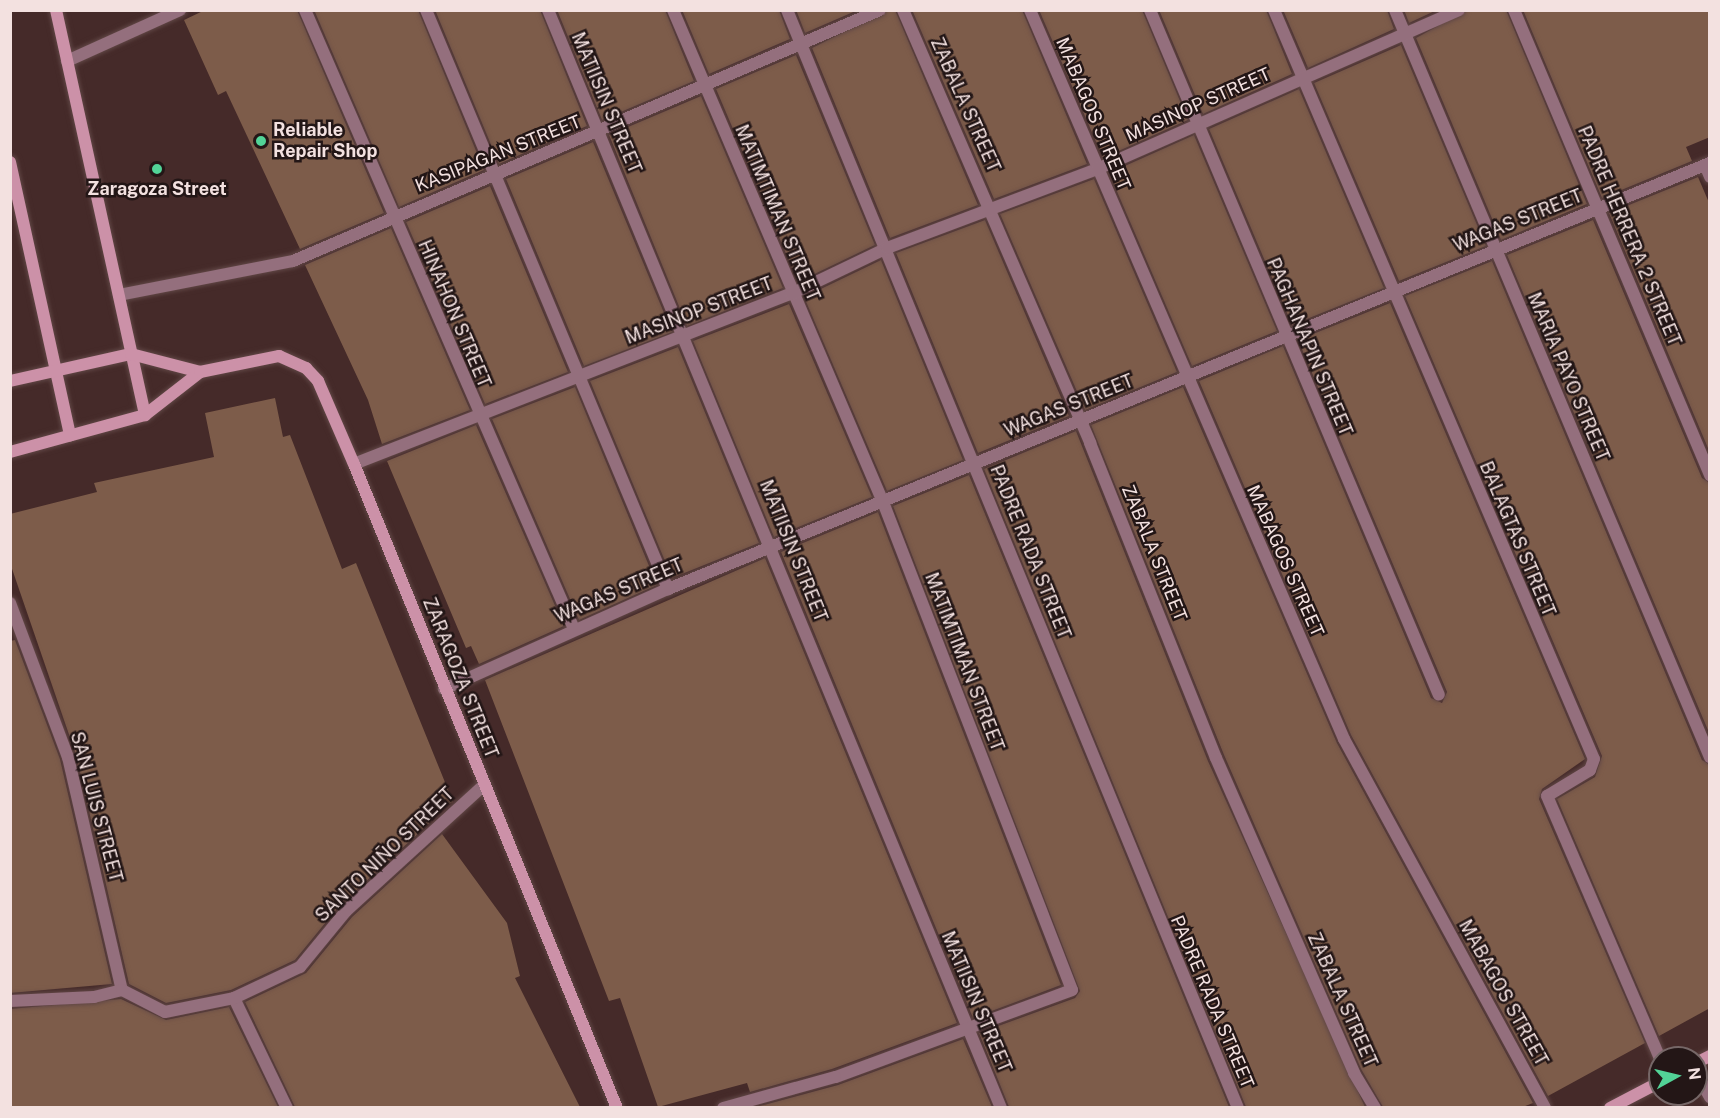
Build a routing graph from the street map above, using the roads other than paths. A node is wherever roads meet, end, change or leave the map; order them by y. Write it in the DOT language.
graph roads {
  1 [pos="56,10"];
  2 [pos="180,10"];
  3 [pos="305,10"];
  4 [pos="426,10"];
  5 [pos="548,10"];
  6 [pos="673,10"];
  7 [pos="787,10"];
  8 [pos="880,10"];
  9 [pos="903,10"];
  10 [pos="1029,10"];
  11 [pos="1150,10"];
  12 [pos="1274,10"];
  13 [pos="1395,10"];
  14 [pos="1459,10"];
  15 [pos="1514,10"];
  16 [pos="1405,34"];
  17 [pos="802,45"];
  18 [pos="67,60"];
  19 [pos="1303,79"];
  20 [pos="705,86"];
  21 [pos="1199,124"];
  22 [pos="599,132"];
  23 [pos="10,162"];
  24 [pos="1708,168"];
  25 [pos="1097,169"];
  26 [pos="494,171"];
  27 [pos="1598,208"];
  28 [pos="991,210"];
  29 [pos="393,217"];
  30 [pos="886,248"];
  31 [pos="1494,250"];
  32 [pos="1393,293"];
  33 [pos="791,294"];
  34 [pos="119,295"];
  35 [pos="686,335"];
  36 [pos="1284,337"];
  37 [pos="131,354"];
  38 [pos="56,371"];
  39 [pos="200,372"];
  40 [pos="582,376"];
  41 [pos="1184,378"];
  42 [pos="10,381"];
  43 [pos="476,413"];
  44 [pos="145,416"];
  45 [pos="1081,422"];
  46 [pos="70,435"];
  47 [pos="10,452"];
  48 [pos="976,464"];
  49 [pos="354,465"];
  50 [pos="1710,475"];
  51 [pos="883,502"];
  52 [pos="772,546"];
  53 [pos="668,590"];
  54 [pos="10,603"];
  55 [pos="574,629"];
  56 [pos="444,689"];
  57 [pos="1439,695"];
  58 [pos="1710,757"];
  59 [pos="484,785"];
  60 [pos="122,990"];
  61 [pos="234,998"];
  62 [pos="10,1001"];
  63 [pos="966,1029"];
  64 [pos="1655,1046"];
  65 [pos="1648,1088"];
  66 [pos="287,1107"];
  67 [pos="617,1107"];
  68 [pos="723,1107"];
  69 [pos="1001,1107"];
  70 [pos="1238,1107"];
  71 [pos="1375,1107"];
  72 [pos="1545,1107"];
  73 [pos="1610,1107"];
  1 -- 18 [label="street"];
  2 -- 18 [label="street"];
  3 -- 29 [label="street, HINAHON STREET"];
  4 -- 26 [label="street"];
  5 -- 22 [label="street, MATIISIN STREET"];
  6 -- 20 [label="street, MATIMTIMAN STREET"];
  7 -- 17 [label="street, PADRE RADA STREET"];
  8 -- 17 [label="street, KASIPAGAN STREET"];
  9 -- 28 [label="street, ZABALA STREET"];
  10 -- 25 [label="street, MABAGOS STREET"];
  11 -- 21 [label="street, PAGHANAPIN STREET"];
  12 -- 19 [label="street, BALAGTAS STREET"];
  13 -- 16 [label="street, MARIA PAYO STREET"];
  14 -- 16 [label="street, MASINOP STREET"];
  15 -- 27 [label="street, PADRE HERRERA 2 STREET"];
  16 -- 19 [label="street, MASINOP STREET"];
  16 -- 31 [label="street, MARIA PAYO STREET"];
  17 -- 20 [label="street, KASIPAGAN STREET"];
  17 -- 30 [label="street, PADRE RADA STREET"];
  18 -- 34 [label="street"];
  19 -- 21 [label="street, MASINOP STREET"];
  19 -- 32 [label="street, BALAGTAS STREET"];
  20 -- 22 [label="street, KASIPAGAN STREET"];
  20 -- 33 [label="street, MATIMTIMAN STREET"];
  21 -- 25 [label="street, MASINOP STREET"];
  21 -- 36 [label="street, PAGHANAPIN STREET"];
  22 -- 26 [label="street, KASIPAGAN STREET"];
  22 -- 35 [label="street, MATIISIN STREET"];
  23 -- 38 [label="street"];
  24 -- 27 [label="street, WAGAS STREET"];
  25 -- 28 [label="street, MASINOP STREET"];
  25 -- 41 [label="street, MABAGOS STREET"];
  26 -- 29 [label="street, KASIPAGAN STREET"];
  26 -- 40 [label="street"];
  27 -- 31 [label="street, WAGAS STREET"];
  27 -- 50 [label="street, PADRE HERRERA 2 STREET"];
  28 -- 30 [label="street, MASINOP STREET"];
  28 -- 45 [label="street, ZABALA STREET"];
  29 -- 34 [label="street, KASIPAGAN STREET"];
  29 -- 43 [label="street, HINAHON STREET"];
  30 -- 33 [label="street, MASINOP STREET"];
  30 -- 48 [label="street, PADRE RADA STREET"];
  31 -- 32 [label="street, WAGAS STREET"];
  31 -- 58 [label="street, MARIA PAYO STREET"];
  32 -- 36 [label="street, WAGAS STREET"];
  32 -- 64 [label="street, BALAGTAS STREET"];
  33 -- 35 [label="street, MASINOP STREET"];
  33 -- 51 [label="street, MATIMTIMAN STREET"];
  34 -- 37 [label="street"];
  35 -- 40 [label="street, MASINOP STREET"];
  35 -- 52 [label="street, MATIISIN STREET"];
  36 -- 41 [label="street, WAGAS STREET"];
  36 -- 57 [label="street, PAGHANAPIN STREET"];
  37 -- 38 [label="street, ZARAGOZA STREET"];
  37 -- 39 [label="street, ZARAGOZA STREET"];
  37 -- 44 [label="street"];
  38 -- 42 [label="street, ZARAGOZA STREET"];
  38 -- 46 [label="street"];
  39 -- 44 [label="street, ZARAGOZA STREET"];
  39 -- 49 [label="street, ZARAGOZA STREET"];
  40 -- 43 [label="street, MASINOP STREET"];
  40 -- 53 [label="street"];
  41 -- 45 [label="street, WAGAS STREET"];
  41 -- 72 [label="street, MABAGOS STREET"];
  43 -- 49 [label="street, MASINOP STREET"];
  43 -- 55 [label="street, HINAHON STREET"];
  44 -- 46 [label="street, ZARAGOZA STREET"];
  45 -- 48 [label="street, WAGAS STREET"];
  45 -- 71 [label="street, ZABALA STREET"];
  46 -- 47 [label="street, ZARAGOZA STREET"];
  48 -- 51 [label="street, WAGAS STREET"];
  48 -- 70 [label="street, PADRE RADA STREET"];
  49 -- 56 [label="street, ZARAGOZA STREET"];
  51 -- 52 [label="street, WAGAS STREET"];
  51 -- 63 [label="street, MATIMTIMAN STREET"];
  52 -- 53 [label="street, WAGAS STREET"];
  52 -- 63 [label="street, MATIISIN STREET"];
  53 -- 55 [label="street, WAGAS STREET"];
  54 -- 60 [label="street, SAN LUIS STREET"];
  55 -- 56 [label="street, WAGAS STREET"];
  56 -- 59 [label="street, ZARAGOZA STREET"];
  59 -- 61 [label="street, SANTO NIÑO STREET"];
  59 -- 67 [label="street, ZARAGOZA STREET"];
  60 -- 61 [label="street, SANTO NIÑO STREET"];
  60 -- 62 [label="street"];
  61 -- 66 [label="street"];
  63 -- 68 [label="street, MATIMTIMAN STREET"];
  63 -- 69 [label="street, MATIISIN STREET"];
  65 -- 73 [label="street"];
}
